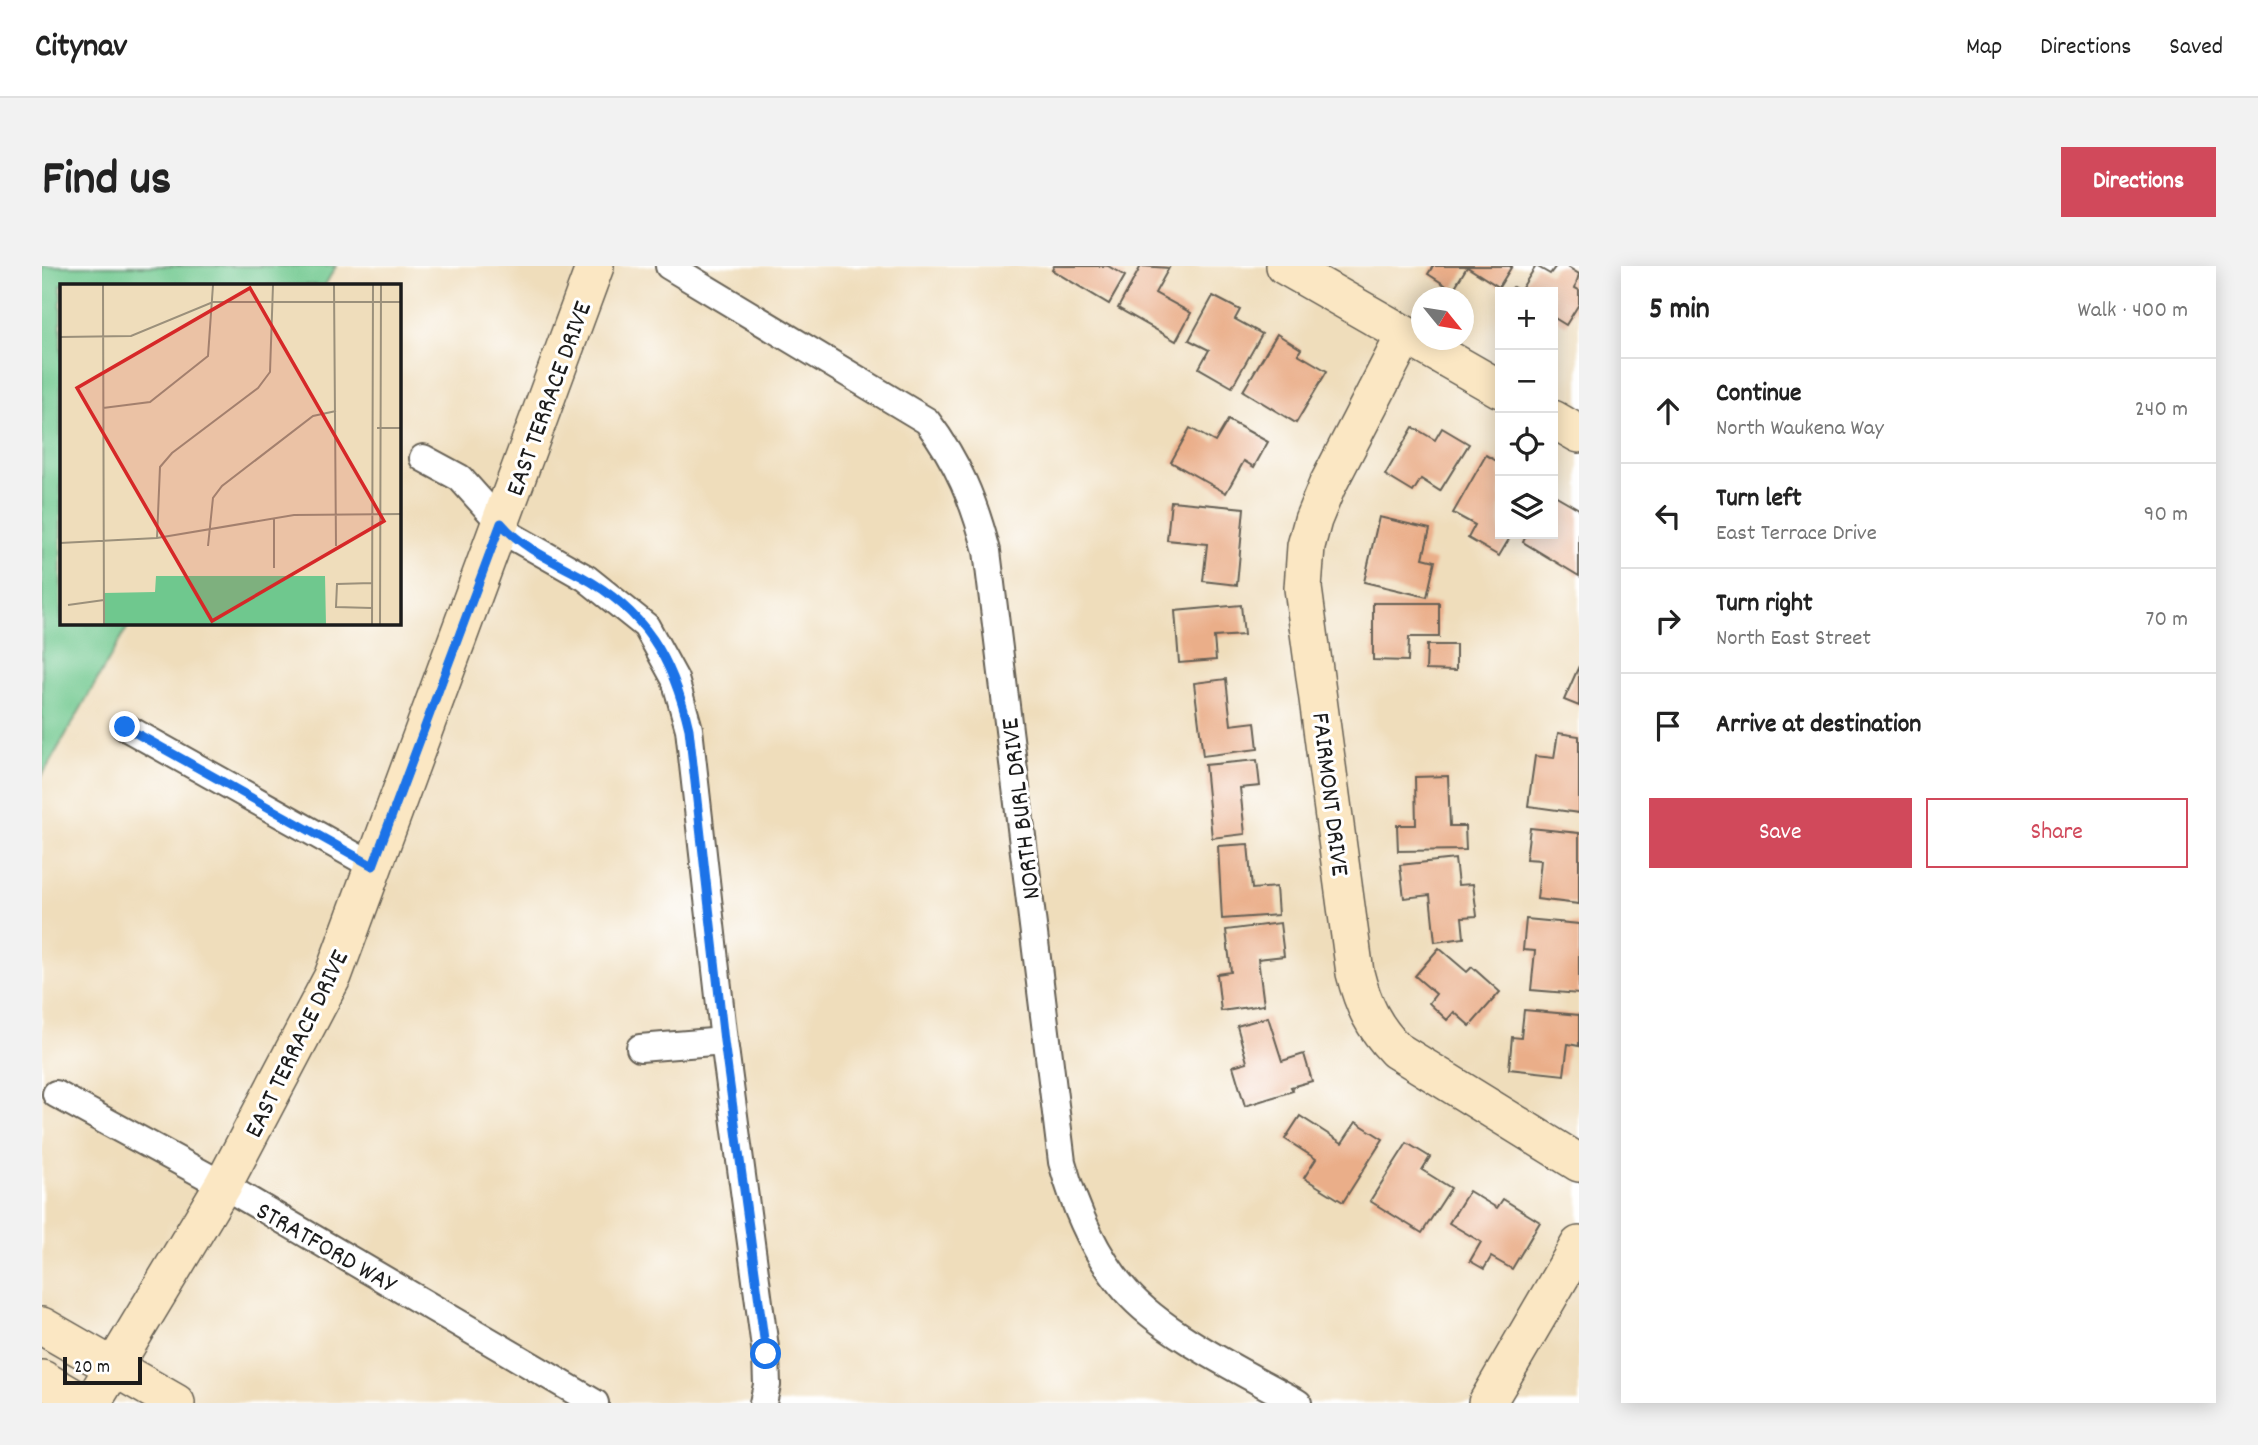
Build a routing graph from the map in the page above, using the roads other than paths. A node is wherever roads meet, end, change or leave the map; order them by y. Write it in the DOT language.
graph roads {
  1 [pos="595,266"];
  2 [pos="669,266"];
  3 [pos="1285,266"];
  4 [pos="1405,335"];
  5 [pos="1495,386"];
  6 [pos="1558,422"];
  7 [pos="1579,435"];
  8 [pos="423,458"];
  9 [pos="501,523"];
  10 [pos="125,727"];
  11 [pos="373,866"];
  12 [pos="724,1041"];
  13 [pos="640,1048"];
  14 [pos="56,1094"];
  15 [pos="1579,1163"];
  16 [pos="223,1185"];
  17 [pos="1579,1245"];
  18 [pos="42,1326"];
  19 [pos="114,1368"];
  20 [pos="42,1379"];
  21 [pos="83,1403"];
  22 [pos="92,1403"];
  23 [pos="176,1403"];
  24 [pos="595,1403"];
  25 [pos="763,1403"];
  26 [pos="1298,1403"];
  27 [pos="1488,1403"];
  1 -- 9 [label="street, EAST TERRACE DRIVE"];
  2 -- 26 [label="street, NORTH BURL DRIVE"];
  3 -- 4 [label="street"];
  4 -- 5 [label="street"];
  4 -- 15 [label="street, FAIRMONT DRIVE"];
  6 -- 7 [label="street"];
  8 -- 9 [label="street"];
  9 -- 11 [label="street, EAST TERRACE DRIVE"];
  9 -- 12 [label="street"];
  10 -- 11 [label="street"];
  11 -- 16 [label="street, EAST TERRACE DRIVE"];
  12 -- 13 [label="street"];
  12 -- 25 [label="street"];
  14 -- 16 [label="street, STRATFORD WAY"];
  16 -- 19 [label="street, EAST TERRACE DRIVE"];
  16 -- 24 [label="street, STRATFORD WAY"];
  17 -- 27 [label="street"];
  18 -- 19 [label="street"];
  19 -- 22 [label="street, EAST TERRACE DRIVE"];
  19 -- 23 [label="street"];
  20 -- 21 [label="street"];
}
